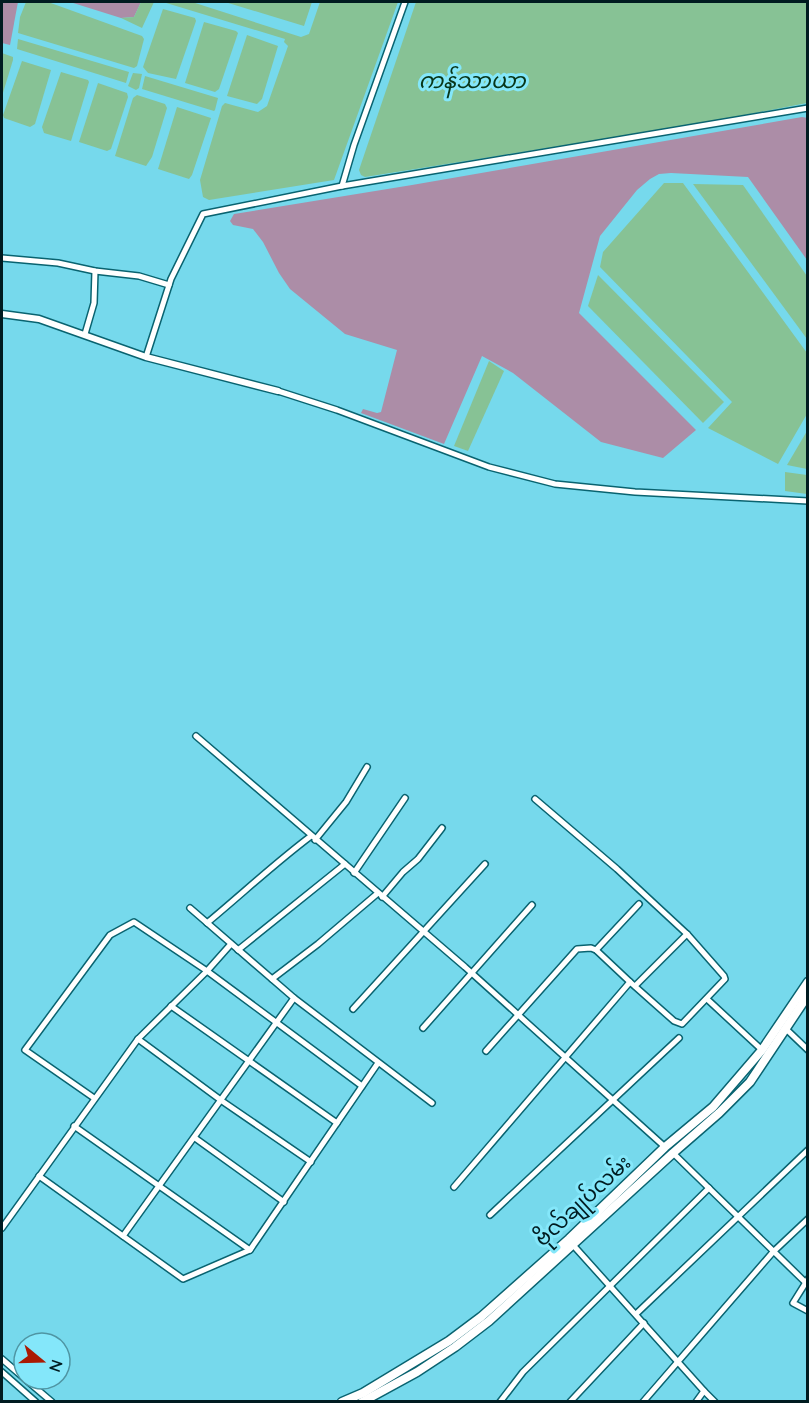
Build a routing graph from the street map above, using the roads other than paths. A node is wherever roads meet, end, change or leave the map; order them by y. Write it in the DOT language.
graph roads {
  1 [pos="405,2"];
  2 [pos="807,108"];
  3 [pos="342,186"];
  4 [pos="2,258"];
  5 [pos="95,271"];
  6 [pos="169,285"];
  7 [pos="2,314"];
  8 [pos="85,334"];
  9 [pos="147,357"];
  10 [pos="278,391"];
  11 [pos="807,501"];
  12 [pos="196,735"];
  13 [pos="367,767"];
  14 [pos="405,798"];
  15 [pos="535,799"];
  16 [pos="442,828"];
  17 [pos="313,838"];
  18 [pos="345,864"];
  19 [pos="485,864"];
  20 [pos="354,873"];
  21 [pos="380,895"];
  22 [pos="532,904"];
  23 [pos="639,904"];
  24 [pos="190,908"];
  25 [pos="207,923"];
  26 [pos="424,932"];
  27 [pos="687,934"];
  28 [pos="231,944"];
  29 [pos="238,950"];
  30 [pos="596,950"];
  31 [pos="207,971"];
  32 [pos="472,973"];
  33 [pos="272,979"];
  34 [pos="807,982"];
  35 [pos="633,984"];
  36 [pos="807,995"];
  37 [pos="294,998"];
  38 [pos="707,999"];
  39 [pos="171,1006"];
  40 [pos="353,1009"];
  41 [pos="518,1014"];
  42 [pos="276,1023"];
  43 [pos="782,1026"];
  44 [pos="423,1028"];
  45 [pos="679,1038"];
  46 [pos="138,1039"];
  47 [pos="762,1050"];
  48 [pos="807,1050"];
  49 [pos="486,1051"];
  50 [pos="566,1056"];
  51 [pos="249,1061"];
  52 [pos="378,1063"];
  53 [pos="362,1086"];
  54 [pos="94,1098"];
  55 [pos="614,1100"];
  56 [pos="222,1101"];
  57 [pos="432,1103"];
  58 [pos="337,1123"];
  59 [pos="74,1126"];
  60 [pos="195,1138"];
  61 [pos="669,1150"];
  62 [pos="807,1150"];
  63 [pos="311,1162"];
  64 [pos="39,1176"];
  65 [pos="158,1186"];
  66 [pos="454,1187"];
  67 [pos="709,1188"];
  68 [pos="284,1202"];
  69 [pos="490,1215"];
  70 [pos="738,1216"];
  71 [pos="807,1219"];
  72 [pos="2,1228"];
  73 [pos="123,1236"];
  74 [pos="573,1245"];
  75 [pos="250,1250"];
  76 [pos="773,1252"];
  77 [pos="806,1281"];
  78 [pos="611,1286"];
  79 [pos="807,1311"];
  80 [pos="636,1314"];
  81 [pos="644,1323"];
  82 [pos="678,1362"];
  83 [pos="2,1372"];
  84 [pos="40,1391"];
  85 [pos="704,1391"];
  86 [pos="46,1396"];
  87 [pos="38,1401"];
  88 [pos="52,1401"];
  89 [pos="342,1401"];
  90 [pos="362,1401"];
  91 [pos="500,1401"];
  92 [pos="570,1401"];
  93 [pos="643,1401"];
  94 [pos="696,1401"];
  95 [pos="715,1401"];
  1 -- 3 [label="street"];
  2 -- 3 [label="street"];
  3 -- 6 [label="street"];
  4 -- 5 [label="street"];
  5 -- 6 [label="street"];
  5 -- 8 [label="street"];
  6 -- 9 [label="street"];
  7 -- 8 [label="street"];
  8 -- 9 [label="street"];
  9 -- 10 [label="street"];
  10 -- 11 [label="street"];
  12 -- 17 [label="street"];
  13 -- 17 [label="street"];
  14 -- 20 [label="street"];
  15 -- 27 [label="street"];
  16 -- 21 [label="street"];
  17 -- 18 [label="street"];
  17 -- 25 [label="street"];
  18 -- 20 [label="street"];
  18 -- 29 [label="street"];
  19 -- 26 [label="street"];
  20 -- 21 [label="street"];
  21 -- 26 [label="street"];
  21 -- 33 [label="street"];
  22 -- 32 [label="street"];
  23 -- 30 [label="street"];
  24 -- 25 [label="street"];
  25 -- 28 [label="street"];
  26 -- 32 [label="street"];
  26 -- 40 [label="street"];
  27 -- 35 [label="street"];
  27 -- 38 [label="street"];
  28 -- 29 [label="street"];
  28 -- 31 [label="street"];
  29 -- 33 [label="street"];
  30 -- 35 [label="street"];
  30 -- 41 [label="street"];
  31 -- 39 [label="street"];
  31 -- 42 [label="street"];
  31 -- 54 [label="street"];
  32 -- 41 [label="street"];
  32 -- 44 [label="street"];
  33 -- 37 [label="street"];
  34 -- 43 [label="main road, ဗိုလ်ချုပ်လမ်း"];
  35 -- 38 [label="street"];
  35 -- 50 [label="street"];
  36 -- 43 [label="main road, ဗိုလ်ချုပ်လမ်း"];
  37 -- 42 [label="street"];
  37 -- 52 [label="street"];
  38 -- 47 [label="street"];
  39 -- 46 [label="street"];
  39 -- 51 [label="street"];
  41 -- 49 [label="street"];
  41 -- 50 [label="street"];
  42 -- 51 [label="street"];
  42 -- 53 [label="street"];
  43 -- 47 [label="main road, ဗိုလ်ချုပ်လမ်း"];
  43 -- 48 [label="street"];
  43 -- 61 [label="main road, ဗိုလ်ချုပ်လမ်း"];
  45 -- 55 [label="street"];
  46 -- 54 [label="street"];
  46 -- 56 [label="street"];
  47 -- 61 [label="main road, ဗိုလ်ချုပ်လမ်း"];
  50 -- 55 [label="street"];
  50 -- 66 [label="street"];
  51 -- 56 [label="street"];
  51 -- 58 [label="street"];
  52 -- 53 [label="street"];
  52 -- 57 [label="street"];
  53 -- 58 [label="street"];
  54 -- 59 [label="street"];
  55 -- 61 [label="street"];
  55 -- 69 [label="street"];
  56 -- 60 [label="street"];
  56 -- 63 [label="street"];
  58 -- 63 [label="street"];
  59 -- 64 [label="street"];
  59 -- 65 [label="street"];
  60 -- 65 [label="street"];
  60 -- 68 [label="street"];
  61 -- 67 [label="street"];
  61 -- 74 [label="main road, ဗိုလ်ချုပ်လမ်း"];
  61 -- 89 [label="main road, ဗိုလ်ချုပ်လမ်း"];
  62 -- 70 [label="street"];
  63 -- 68 [label="street"];
  64 -- 72 [label="street"];
  64 -- 73 [label="street"];
  65 -- 73 [label="street"];
  65 -- 75 [label="street"];
  67 -- 70 [label="street"];
  67 -- 78 [label="street"];
  68 -- 75 [label="street"];
  70 -- 76 [label="street"];
  70 -- 80 [label="street"];
  71 -- 76 [label="street"];
  73 -- 75 [label="street"];
  74 -- 78 [label="street"];
  74 -- 90 [label="main road, ဗိုလ်ချုပ်လမ်း"];
  76 -- 77 [label="street"];
  76 -- 82 [label="street"];
  77 -- 79 [label="street"];
  78 -- 80 [label="street"];
  78 -- 91 [label="street"];
  80 -- 81 [label="street"];
  81 -- 82 [label="street"];
  81 -- 92 [label="street"];
  82 -- 85 [label="street"];
  82 -- 93 [label="street"];
  83 -- 87 [label="street"];
  84 -- 86 [label="street"];
  85 -- 94 [label="street"];
  85 -- 95 [label="street"];
  86 -- 87 [label="street"];
  86 -- 88 [label="street"];
}
